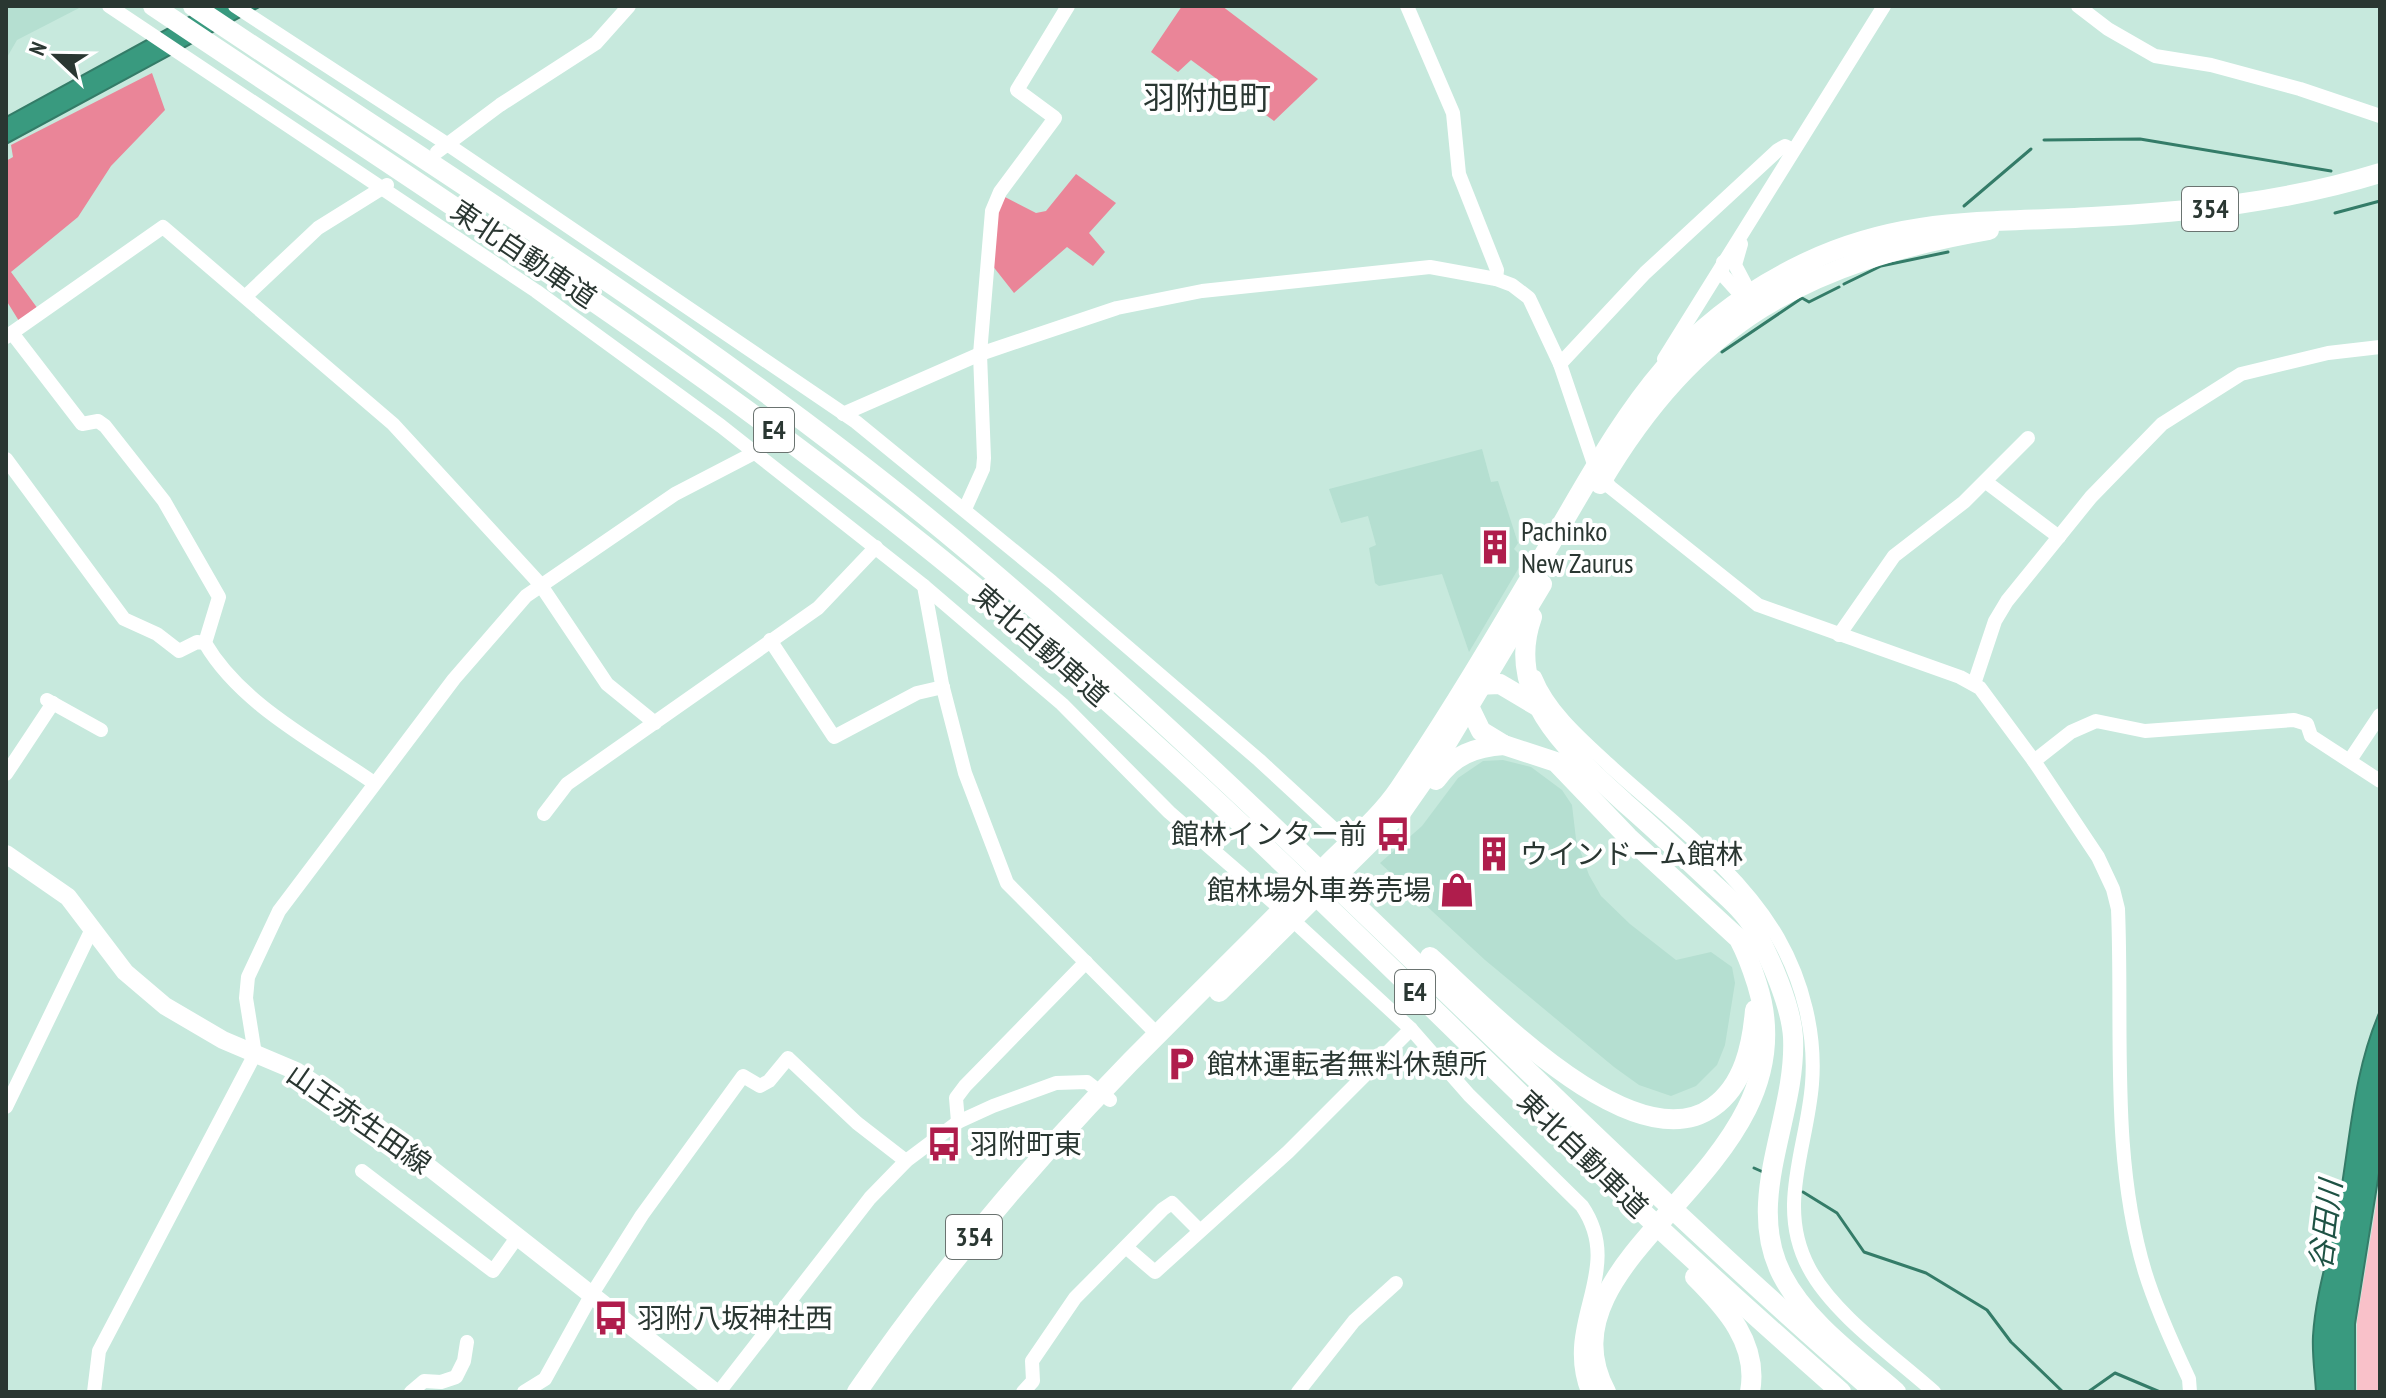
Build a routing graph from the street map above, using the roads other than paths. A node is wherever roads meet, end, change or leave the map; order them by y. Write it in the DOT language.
graph roads {
  1 [pos="109,6"];
  2 [pos="153,6"];
  3 [pos="193,6"];
  4 [pos="235,6"];
  5 [pos="629,6"];
  6 [pos="1068,6"];
  7 [pos="1407,6"];
  8 [pos="1884,6"];
  9 [pos="2078,6"];
  10 [pos="2380,116"];
  11 [pos="442,148"];
  12 [pos="1793,150"];
  13 [pos="2380,173"];
  14 [pos="387,185"];
  15 [pos="1762,201"];
  16 [pos="1723,262"];
  17 [pos="1496,279"];
  18 [pos="246,296"];
  19 [pos="1750,300"];
  20 [pos="9,335"];
  21 [pos="2380,347"];
  22 [pos="980,354"];
  23 [pos="1560,364"];
  24 [pos="1652,379"];
  25 [pos="843,414"];
  26 [pos="2028,438"];
  27 [pos="754,453"];
  28 [pos="6,459"];
  29 [pos="1599,473"];
  30 [pos="1986,482"];
  31 [pos="965,509"];
  32 [pos="2059,537"];
  33 [pos="876,547"];
  34 [pos="1551,568"];
  35 [pos="540,584"];
  36 [pos="924,586"];
  37 [pos="1839,635"];
  38 [pos="770,640"];
  39 [pos="205,643"];
  40 [pos="1533,672"];
  41 [pos="1484,683"];
  42 [pos="1974,684"];
  43 [pos="943,687"];
  44 [pos="1463,687"];
  45 [pos="1537,706"];
  46 [pos="1468,709"];
  47 [pos="2380,715"];
  48 [pos="655,723"];
  49 [pos="101,730"];
  50 [pos="1504,745"];
  51 [pos="2350,760"];
  52 [pos="2034,761"];
  53 [pos="6,774"];
  54 [pos="2380,781"];
  55 [pos="374,783"];
  56 [pos="544,814"];
  57 [pos="1379,836"];
  58 [pos="1349,843"];
  59 [pos="6,854"];
  60 [pos="1341,888"];
  61 [pos="1288,916"];
  62 [pos="92,929"];
  63 [pos="1086,962"];
  64 [pos="1757,986"];
  65 [pos="1780,992"];
  66 [pos="1411,1029"];
  67 [pos="1157,1034"];
  68 [pos="255,1054"];
  69 [pos="1106,1096"];
  70 [pos="6,1107"];
  71 [pos="958,1122"];
  72 [pos="906,1161"];
  73 [pos="362,1171"];
  74 [pos="1199,1230"];
  75 [pos="518,1236"];
  76 [pos="1127,1248"];
  77 [pos="1678,1253"];
  78 [pos="1396,1283"];
  79 [pos="592,1294"];
  80 [pos="467,1342"];
  81 [pos="94,1392"];
  82 [pos="411,1392"];
  83 [pos="524,1392"];
  84 [pos="717,1392"];
  85 [pos="857,1392"];
  86 [pos="872,1392"];
  87 [pos="1023,1392"];
  88 [pos="1298,1392"];
  89 [pos="1588,1392"];
  90 [pos="1606,1392"];
  91 [pos="1618,1392"];
  92 [pos="1750,1392"];
  93 [pos="1841,1392"];
  94 [pos="1875,1392"];
  95 [pos="1896,1392"];
  96 [pos="1934,1392"];
  97 [pos="2190,1392"];
  1 -- 14 [label="street"];
  2 -- 77 [label="highway, 東北自動車道 / E4"];
  3 -- 60 [label="highway, 東北自動車道 / E4"];
  4 -- 11 [label="street"];
  5 -- 11 [label="street"];
  6 -- 22 [label="street"];
  7 -- 17 [label="street"];
  8 -- 12 [label="street"];
  9 -- 10 [label="street"];
  11 -- 25 [label="street"];
  12 -- 15 [label="street"];
  12 -- 23 [label="street"];
  13 -- 19 [label="highway, 354"];
  14 -- 18 [label="street"];
  14 -- 27 [label="street"];
  15 -- 16 [label="street"];
  15 -- 19 [label="street"];
  16 -- 19 [label="street"];
  16 -- 24 [label="street"];
  17 -- 22 [label="street"];
  17 -- 23 [label="street"];
  18 -- 20 [label="street"];
  18 -- 35 [label="street"];
  19 -- 24 [label="highway, 354"];
  19 -- 29 [label="highway, 354"];
  20 -- 39 [label="street"];
  21 -- 32 [label="street"];
  22 -- 25 [label="street"];
  22 -- 31 [label="street"];
  23 -- 29 [label="street"];
  24 -- 29 [label="highway, 354"];
  25 -- 31 [label="street"];
  26 -- 30 [label="street"];
  27 -- 33 [label="street"];
  27 -- 35 [label="street"];
  28 -- 39 [label="street"];
  29 -- 34 [label="highway, 354"];
  29 -- 37 [label="street"];
  29 -- 44 [label="highway, 354"];
  30 -- 32 [label="street"];
  30 -- 37 [label="street"];
  31 -- 58 [label="street"];
  32 -- 42 [label="street"];
  33 -- 36 [label="street"];
  33 -- 38 [label="street"];
  34 -- 41 [label="highway, 354"];
  34 -- 45 [label="highway"];
  35 -- 48 [label="street"];
  35 -- 55 [label="street"];
  36 -- 43 [label="street"];
  36 -- 61 [label="street"];
  37 -- 42 [label="street"];
  38 -- 43 [label="street"];
  38 -- 48 [label="street"];
  39 -- 55 [label="street"];
  40 -- 96 [label="street"];
  41 -- 44 [label="highway"];
  41 -- 45 [label="highway"];
  41 -- 46 [label="highway, 354"];
  42 -- 52 [label="street"];
  43 -- 63 [label="street"];
  44 -- 46 [label="highway"];
  44 -- 58 [label="highway, 354"];
  45 -- 65 [label="highway"];
  46 -- 50 [label="highway"];
  46 -- 57 [label="highway, 354"];
  47 -- 51 [label="street"];
  48 -- 56 [label="street"];
  49 -- 53 [label="street"];
  50 -- 57 [label="highway"];
  50 -- 64 [label="highway"];
  51 -- 52 [label="street"];
  51 -- 54 [label="street"];
  52 -- 97 [label="street"];
  55 -- 68 [label="street"];
  57 -- 61 [label="highway, 354"];
  58 -- 61 [label="highway, 354"];
  59 -- 62 [label="main road, 山王赤生田線"];
  60 -- 64 [label="highway"];
  60 -- 94 [label="highway, 東北自動車道 / E4"];
  61 -- 66 [label="street"];
  61 -- 67 [label="highway, 354"];
  61 -- 69 [label="highway, 354"];
  62 -- 68 [label="main road, 山王赤生田線"];
  62 -- 70 [label="street"];
  63 -- 67 [label="street"];
  63 -- 71 [label="street"];
  64 -- 90 [label="highway"];
  65 -- 91 [label="highway"];
  65 -- 95 [label="highway"];
  66 -- 74 [label="street"];
  66 -- 89 [label="street"];
  67 -- 69 [label="highway, 354"];
  68 -- 75 [label="main road, 山王赤生田線"];
  68 -- 81 [label="street"];
  69 -- 71 [label="street"];
  69 -- 85 [label="highway, 354"];
  69 -- 86 [label="highway, 354"];
  71 -- 72 [label="street"];
  72 -- 79 [label="street"];
  72 -- 84 [label="street"];
  73 -- 75 [label="street"];
  74 -- 76 [label="street"];
  74 -- 76 [label="street"];
  75 -- 79 [label="main road, 山王赤生田線"];
  76 -- 87 [label="street"];
  77 -- 92 [label="highway"];
  77 -- 93 [label="highway, 東北自動車道 / E4"];
  78 -- 88 [label="street"];
  79 -- 83 [label="street"];
  79 -- 84 [label="main road, 山王赤生田線"];
  80 -- 82 [label="street"];
}
